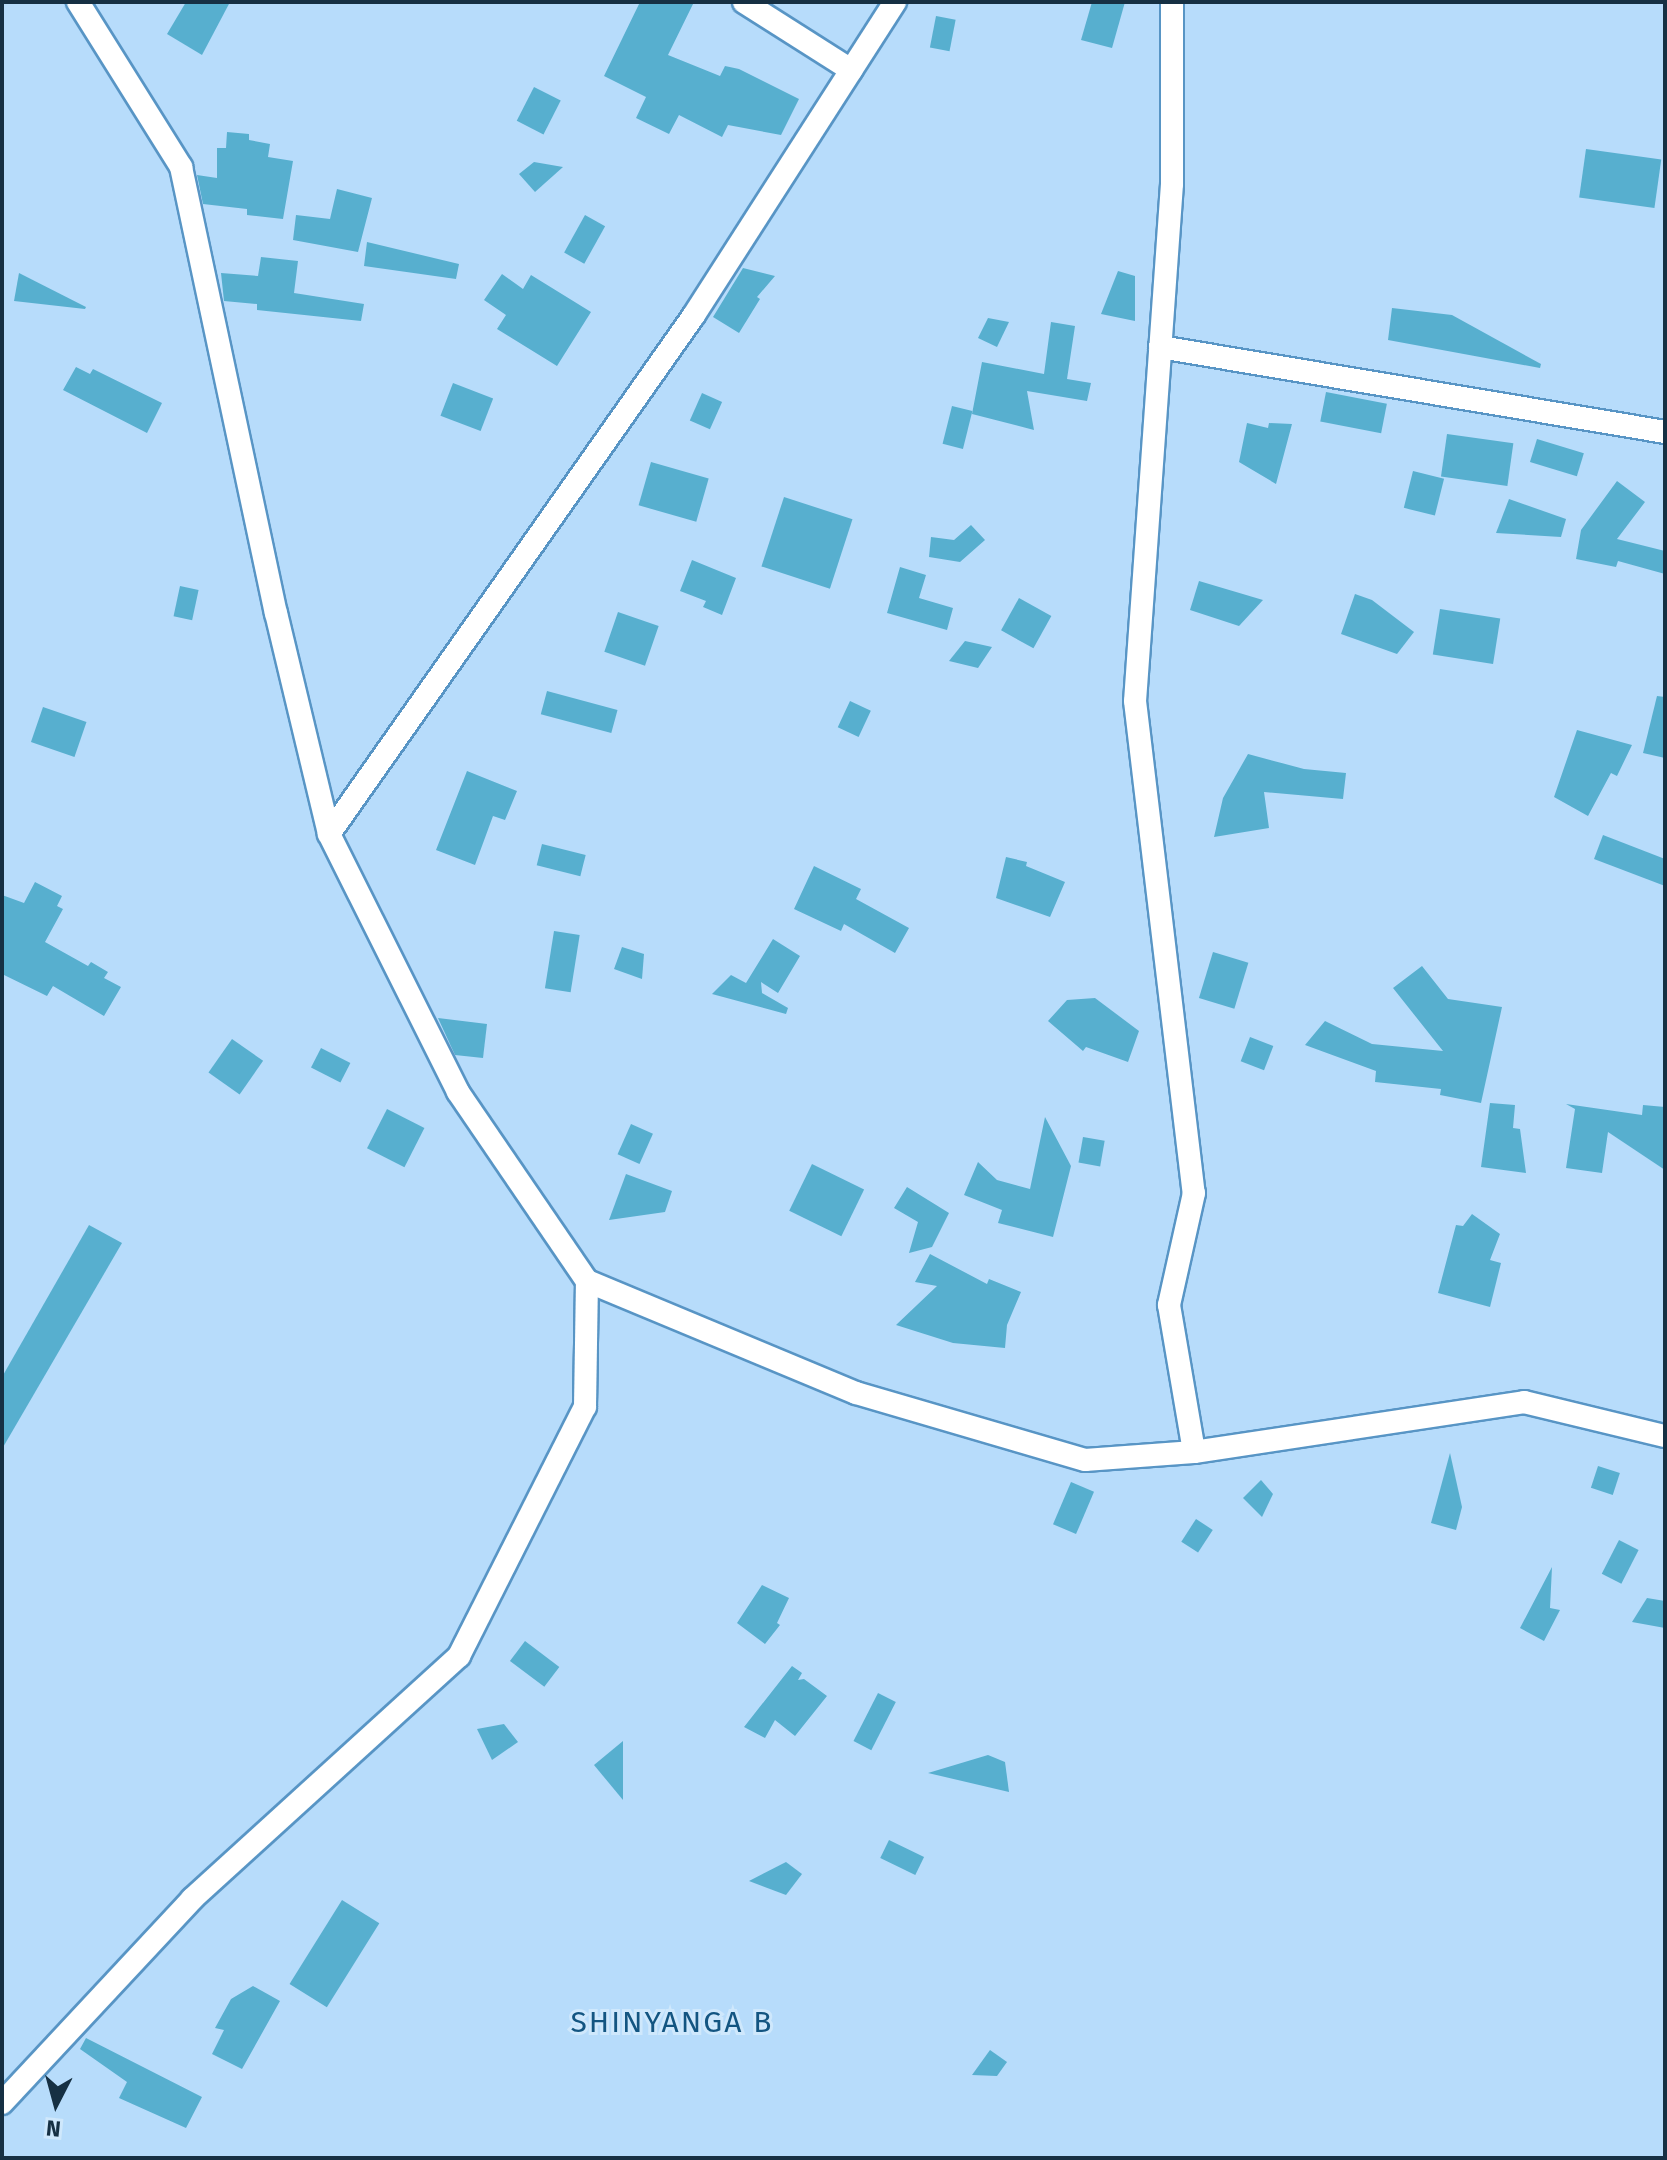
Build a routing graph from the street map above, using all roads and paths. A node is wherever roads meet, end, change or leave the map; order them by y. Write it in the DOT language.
graph roads {
  1 [pos="78,2"];
  2 [pos="744,2"];
  3 [pos="895,2"];
  4 [pos="1172,2"];
  5 [pos="851,70"];
  6 [pos="1160,347"];
  7 [pos="1665,432"];
  8 [pos="329,834"];
  9 [pos="587,1281"];
  10 [pos="1665,1436"];
  11 [pos="1194,1452"];
  12 [pos="2,2103"];
  1 -- 8 [label="street"];
  2 -- 5 [label="street"];
  3 -- 5 [label="street"];
  4 -- 6 [label="street"];
  5 -- 8 [label="street"];
  6 -- 7 [label="street"];
  6 -- 11 [label="street"];
  8 -- 9 [label="street"];
  9 -- 11 [label="street"];
  9 -- 12 [label="street"];
  10 -- 11 [label="street"];
}
